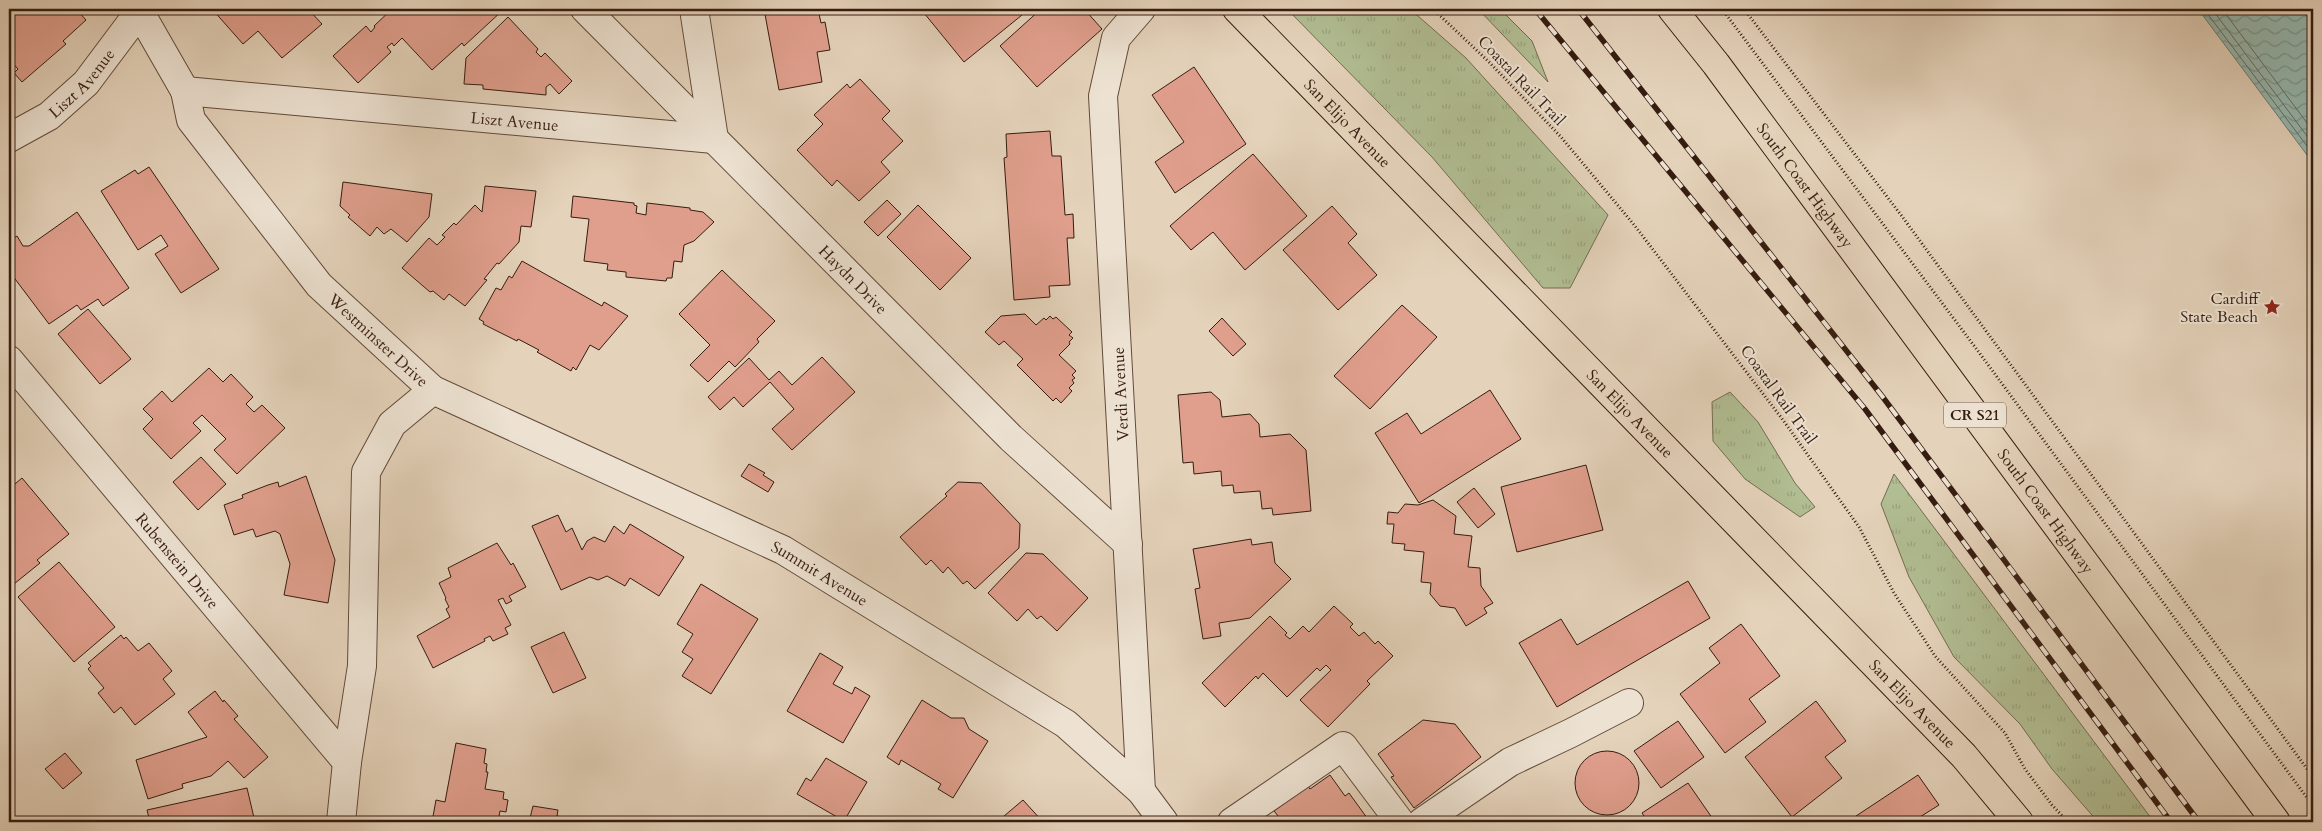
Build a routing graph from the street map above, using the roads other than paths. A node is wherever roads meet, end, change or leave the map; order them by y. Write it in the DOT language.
graph roads {
  1 [pos="585,9"];
  2 [pos="694,9"];
  3 [pos="1141,9"];
  4 [pos="1237,9"];
  5 [pos="1672,9"];
  6 [pos="139,10"];
  7 [pos="185,91"];
  8 [pos="9,138"];
  9 [pos="714,139"];
  10 [pos="9,360"];
  11 [pos="433,390"];
  12 [pos="1128,544"];
  13 [pos="1629,703"];
  14 [pos="347,762"];
  15 [pos="1141,791"];
  16 [pos="342,822"];
  17 [pos="1164,822"];
  18 [pos="1232,822"];
  19 [pos="1400,822"];
  20 [pos="1422,822"];
  21 [pos="2019,822"];
  22 [pos="2276,822"];
  1 -- 9 [label="street, Haydn Drive"];
  2 -- 9 [label="street"];
  3 -- 12 [label="street, Verdi Avenue"];
  4 -- 21 [label="main road, San Elijo Avenue"];
  5 -- 22 [label="main road, South Coast Highway / CR S21"];
  6 -- 7 [label="street, Westminster Drive"];
  6 -- 8 [label="street, Liszt Avenue"];
  7 -- 9 [label="street, Liszt Avenue"];
  7 -- 11 [label="street, Westminster Drive"];
  9 -- 12 [label="street, Haydn Drive"];
  10 -- 14 [label="street, Rubenstein Drive"];
  11 -- 14 [label="street, Westminster Drive"];
  11 -- 15 [label="street, Summit Avenue"];
  12 -- 15 [label="street, Verdi Avenue"];
  13 -- 20 [label="street"];
  14 -- 16 [label="street, Westminster Drive"];
  15 -- 17 [label="street, Summit Avenue"];
  18 -- 19 [label="street"];
}
